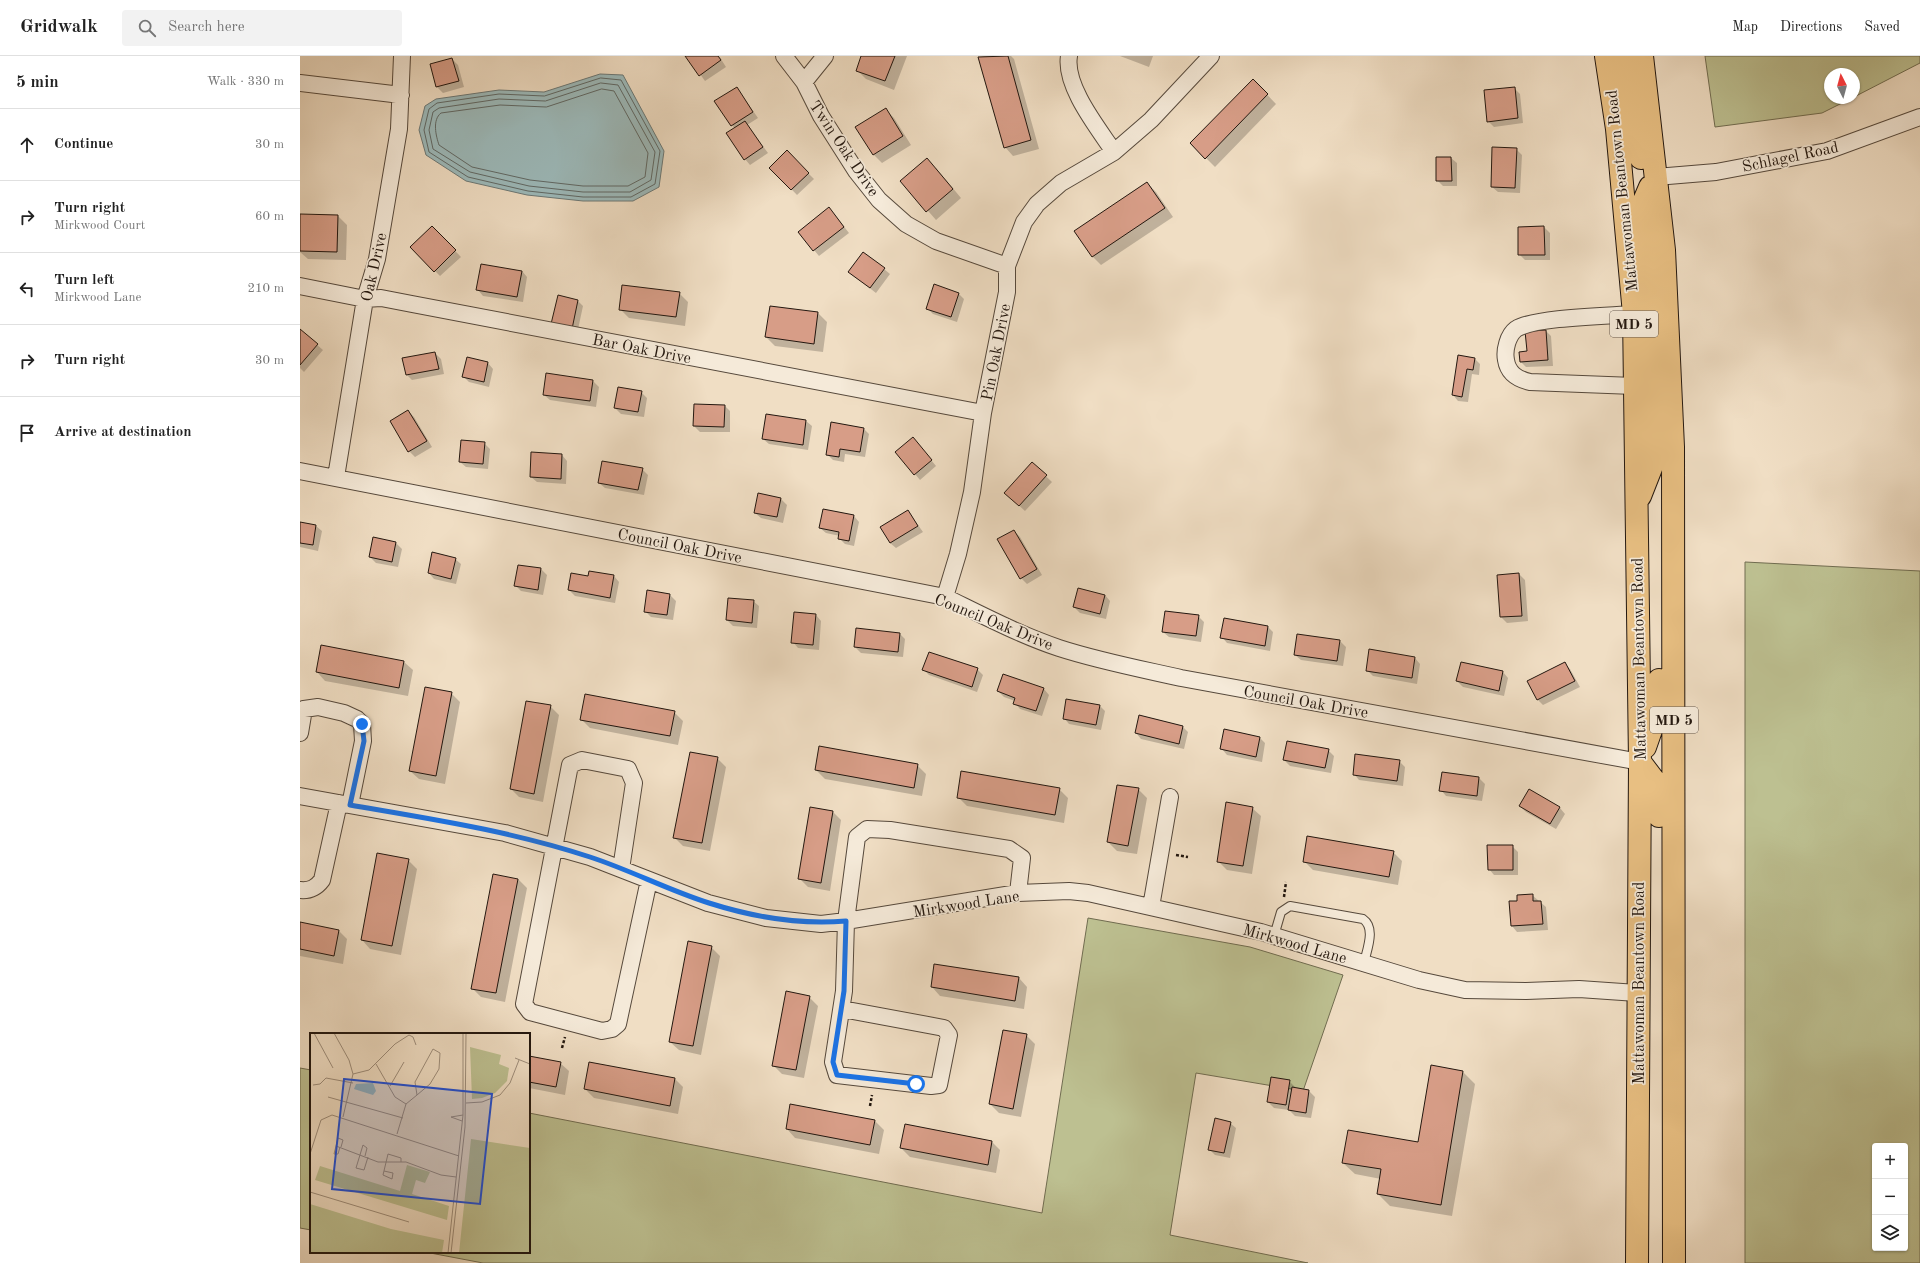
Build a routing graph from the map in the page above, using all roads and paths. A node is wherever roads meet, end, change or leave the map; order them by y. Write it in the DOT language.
graph roads {
  1 [pos="402,56"];
  2 [pos="784,56"];
  3 [pos="825,56"];
  4 [pos="1069,56"];
  5 [pos="1211,56"];
  6 [pos="1606,56"];
  7 [pos="1623,56"];
  8 [pos="1642,56"];
  9 [pos="804,82"];
  10 [pos="300,83"];
  11 [pos="401,96"];
  12 [pos="1920,117"];
  13 [pos="1114,152"];
  14 [pos="1656,177"];
  15 [pos="1007,266"];
  16 [pos="300,286"];
  17 [pos="365,298"];
  18 [pos="1634,314"];
  19 [pos="1634,386"];
  20 [pos="983,413"];
  21 [pos="1673,447"];
  22 [pos="300,471"];
  23 [pos="336,477"];
  24 [pos="1636,506"];
  25 [pos="945,597"];
  26 [pos="300,733"];
  27 [pos="1640,762"];
  28 [pos="300,796"];
  29 [pos="1170,797"];
  30 [pos="344,804"];
  31 [pos="555,847"];
  32 [pos="621,869"];
  33 [pos="649,880"];
  34 [pos="300,890"];
  35 [pos="1018,894"];
  36 [pos="1151,907"];
  37 [pos="846,921"];
  38 [pos="1274,936"];
  39 [pos="1364,962"];
  40 [pos="1638,993"];
  41 [pos="842,1008"];
  42 [pos="1673,1106"];
  43 [pos="1637,1263"];
  44 [pos="1674,1263"];
  1 -- 11 [label="street, Oak Drive"];
  2 -- 9 [label="street, Twin Oak Drive"];
  3 -- 9 [label="street"];
  4 -- 13 [label="street"];
  5 -- 13 [label="street, Pin Oak Drive"];
  6 -- 18 [label="highway, Mattawoman Beantown Road / MD 5"];
  7 -- 14 [label="highway"];
  8 -- 14 [label="highway, MD 5"];
  9 -- 15 [label="street, Twin Oak Drive"];
  10 -- 11 [label="street"];
  11 -- 17 [label="street, Oak Drive"];
  12 -- 14 [label="street, Schlagel Road"];
  13 -- 15 [label="street, Pin Oak Drive"];
  14 -- 21 [label="highway, MD 5"];
  14 -- 24 [label="highway"];
  15 -- 20 [label="street, Pin Oak Drive"];
  16 -- 17 [label="street, Bar Oak Drive"];
  17 -- 20 [label="street, Bar Oak Drive"];
  17 -- 23 [label="street, Oak Drive"];
  18 -- 19 [label="highway, Mattawoman Beantown Road / MD 5"];
  18 -- 19 [label="street"];
  19 -- 24 [label="highway, Mattawoman Beantown Road / MD 5"];
  20 -- 25 [label="street, Pin Oak Drive"];
  21 -- 27 [label="highway"];
  21 -- 42 [label="highway, MD 5"];
  22 -- 23 [label="street, Council Oak Drive"];
  23 -- 25 [label="street, Council Oak Drive"];
  24 -- 27 [label="highway, Mattawoman Beantown Road / MD 5"];
  25 -- 27 [label="street, Council Oak Drive"];
  26 -- 30 [label="street"];
  27 -- 40 [label="highway, Mattawoman Beantown Road / MD 5"];
  27 -- 42 [label="highway"];
  28 -- 30 [label="street, Mirkwood Lane"];
  29 -- 36 [label="street"];
  30 -- 31 [label="street, Mirkwood Lane"];
  30 -- 34 [label="street"];
  31 -- 32 [label="street, Mirkwood Lane"];
  31 -- 32 [label="street"];
  31 -- 33 [label="street"];
  32 -- 33 [label="street, Mirkwood Lane"];
  33 -- 37 [label="street, Mirkwood Lane"];
  35 -- 36 [label="street, Mirkwood Lane"];
  35 -- 37 [label="street, Mirkwood Lane"];
  35 -- 37 [label="street"];
  36 -- 38 [label="street, Mirkwood Lane"];
  37 -- 41 [label="street"];
  38 -- 39 [label="street, Mirkwood Lane"];
  38 -- 39 [label="lane"];
  39 -- 40 [label="street, Mirkwood Lane"];
  40 -- 43 [label="highway, Mattawoman Beantown Road / MD 5"];
  41 -- 41 [label="street"];
  42 -- 44 [label="highway, MD 5"];
}
